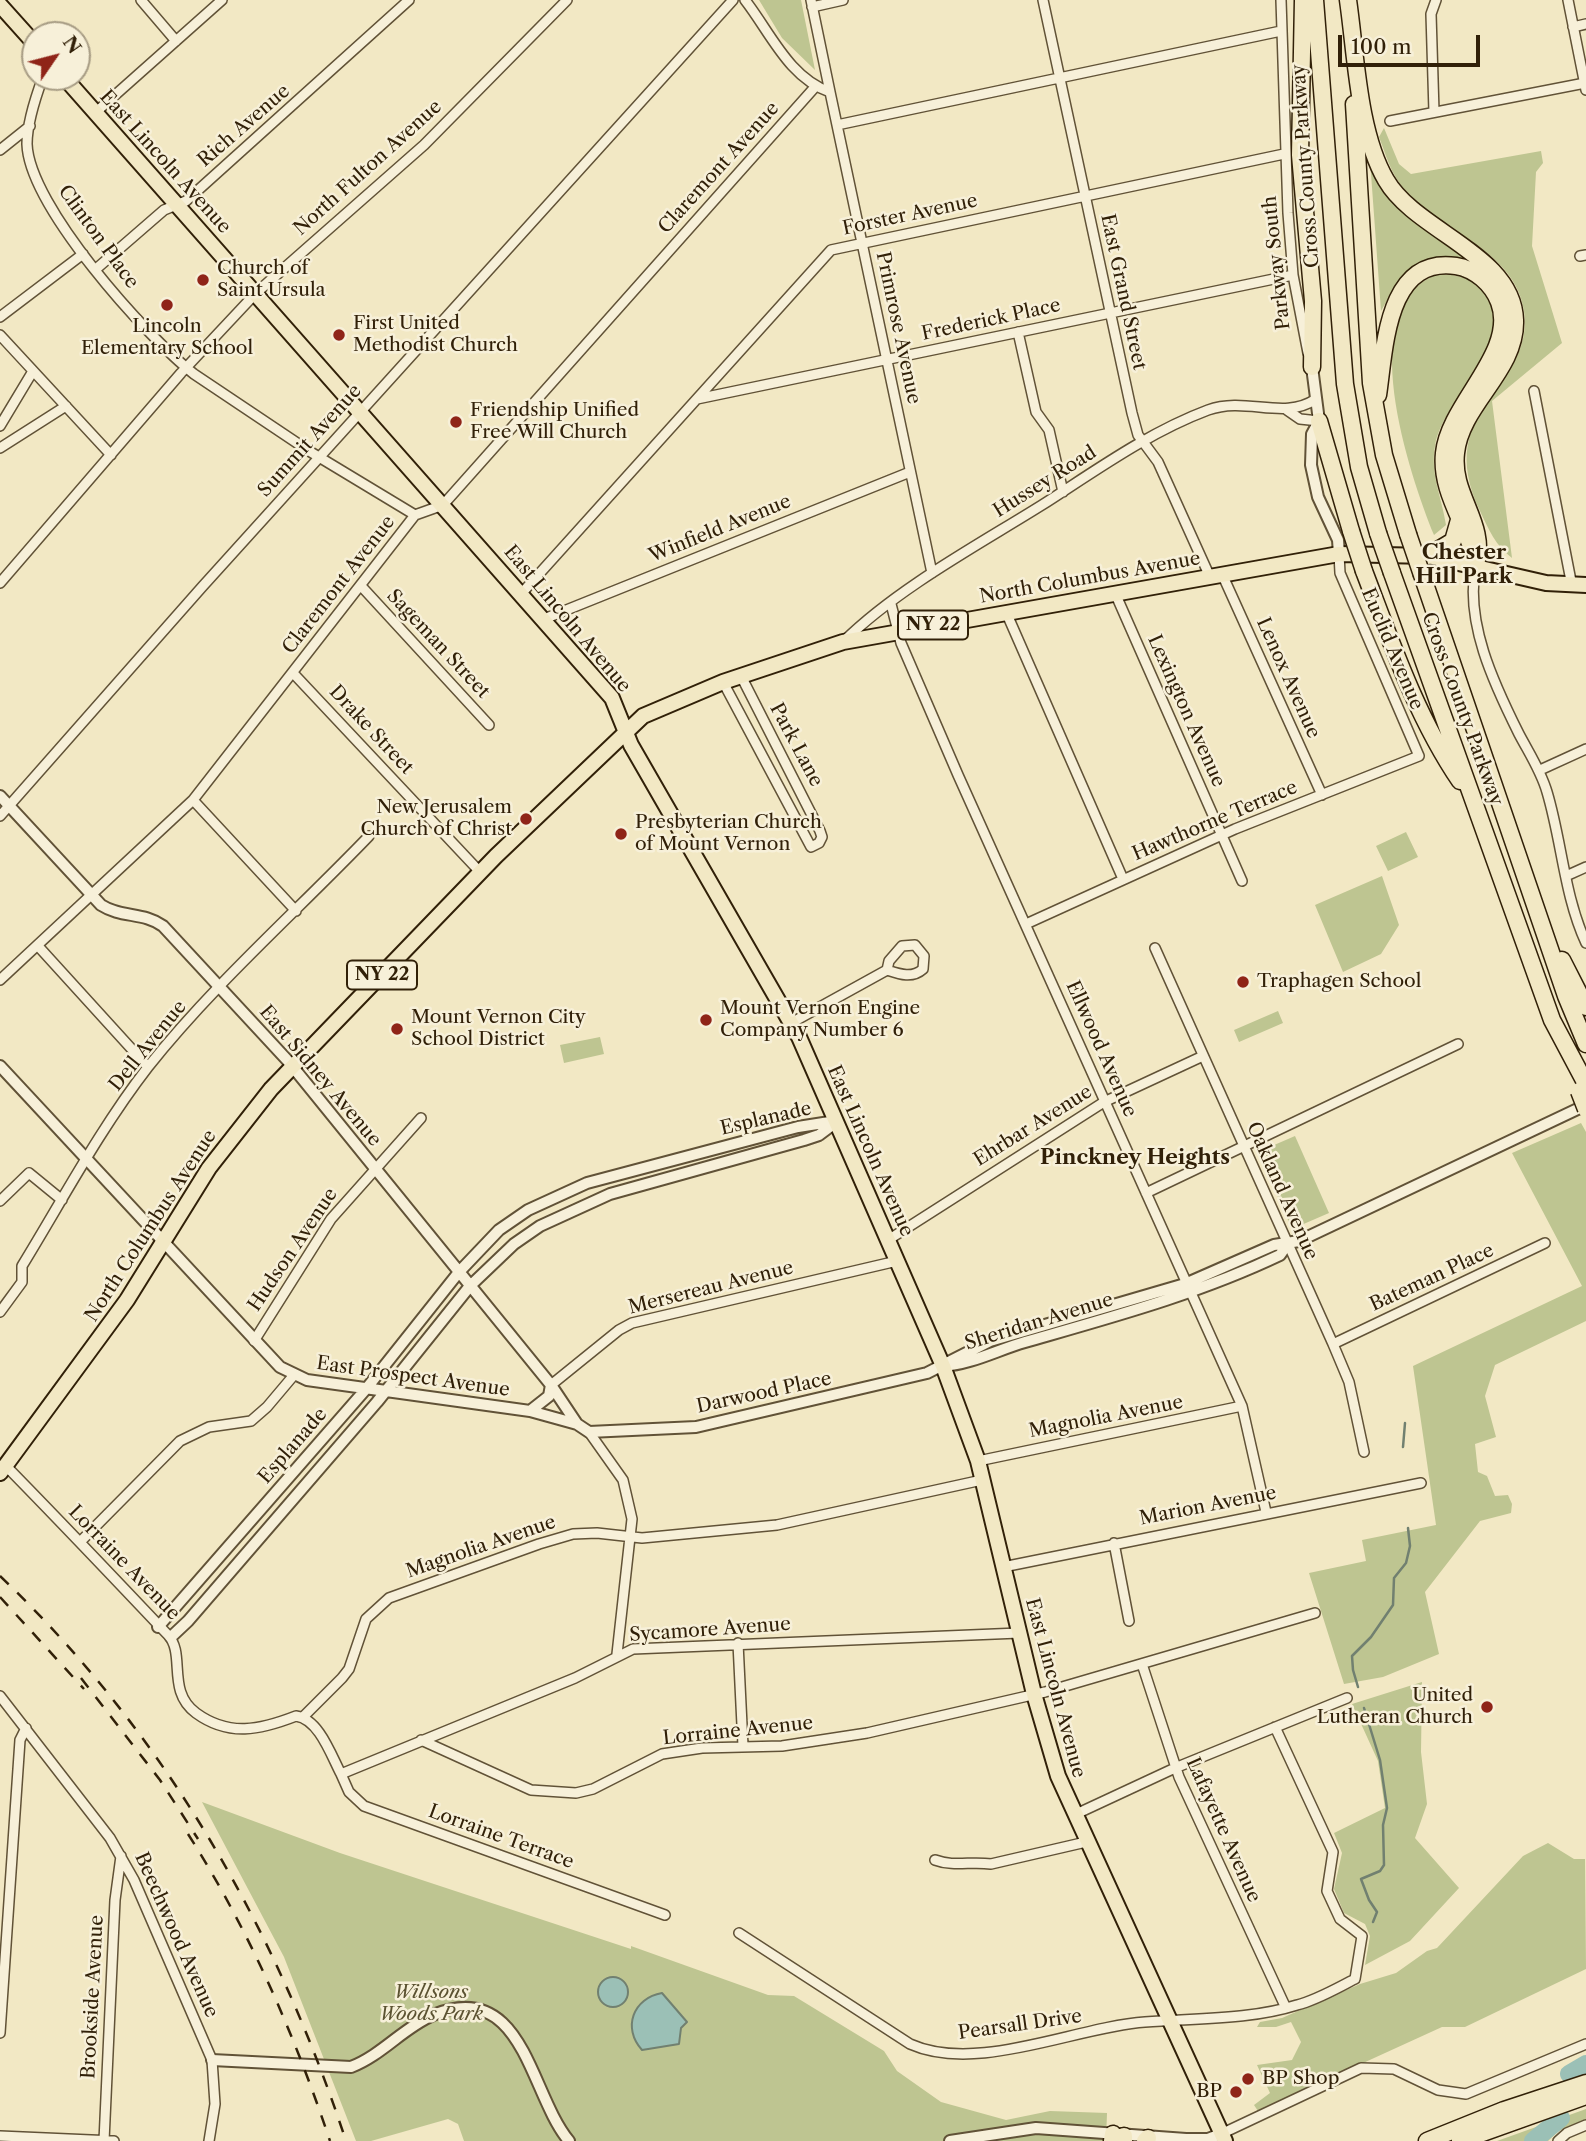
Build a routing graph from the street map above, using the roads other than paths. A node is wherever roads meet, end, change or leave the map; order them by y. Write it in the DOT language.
graph roads {
  1 [pos="141,0"];
  2 [pos="222,0"];
  3 [pos="409,0"];
  4 [pos="567,0"];
  5 [pos="733,0"];
  6 [pos="745,0"];
  7 [pos="843,0"];
  8 [pos="1042,0"];
  9 [pos="1281,0"];
  10 [pos="1303,0"];
  11 [pos="1315,0"];
  12 [pos="1347,0"];
  13 [pos="1436,0"];
  14 [pos="1568,0"];
  15 [pos="811,3"];
  16 [pos="0,5"];
  17 [pos="1586,24"];
  18 [pos="1573,27"];
  19 [pos="21,28"];
  20 [pos="1281,31"];
  21 [pos="176,41"];
  22 [pos="1060,79"];
  23 [pos="815,87"];
  24 [pos="1585,87"];
  25 [pos="39,91"];
  26 [pos="77,91"];
  27 [pos="830,92"];
  28 [pos="96,112"];
  29 [pos="1434,112"];
  30 [pos="1390,121"];
  31 [pos="837,125"];
  32 [pos="30,126"];
  33 [pos="0,150"];
  34 [pos="1284,154"];
  35 [pos="1085,196"];
  36 [pos="178,205"];
  37 [pos="863,242"];
  38 [pos="83,254"];
  39 [pos="96,269"];
  40 [pos="1293,275"];
  41 [pos="257,293"];
  42 [pos="1109,312"];
  43 [pos="0,317"];
  44 [pos="1018,332"];
  45 [pos="0,335"];
  46 [pos="887,360"];
  47 [pos="1312,367"];
  48 [pos="186,368"];
  49 [pos="33,371"];
  50 [pos="1534,391"];
  51 [pos="1316,398"];
  52 [pos="697,399"];
  53 [pos="66,406"];
  54 [pos="362,411"];
  55 [pos="1287,411"];
  56 [pos="1375,415"];
  57 [pos="1319,421"];
  58 [pos="0,426"];
  59 [pos="1144,441"];
  60 [pos="0,448"];
  61 [pos="111,455"];
  62 [pos="319,458"];
  63 [pos="910,472"];
  64 [pos="1063,492"];
  65 [pos="443,505"];
  66 [pos="415,515"];
  67 [pos="1460,520"];
  68 [pos="1339,554"];
  69 [pos="1428,556"];
  70 [pos="1476,565"];
  71 [pos="932,573"];
  72 [pos="1216,576"];
  73 [pos="0,583"];
  74 [pos="1579,586"];
  75 [pos="362,587"];
  76 [pos="1115,593"];
  77 [pos="521,594"];
  78 [pos="891,604"];
  79 [pos="1006,612"];
  80 [pos="544,619"];
  81 [pos="898,632"];
  82 [pos="843,642"];
  83 [pos="293,673"];
  84 [pos="741,676"];
  85 [pos="723,682"];
  86 [pos="489,724"];
  87 [pos="626,730"];
  88 [pos="1586,749"];
  89 [pos="1419,756"];
  90 [pos="1540,770"];
  91 [pos="1322,795"];
  92 [pos="0,796"];
  93 [pos="193,800"];
  94 [pos="1472,800"];
  95 [pos="9,806"];
  96 [pos="0,816"];
  97 [pos="1221,835"];
  98 [pos="369,836"];
  99 [pos="1586,867"];
  100 [pos="480,872"];
  101 [pos="1566,876"];
  102 [pos="1123,879"];
  103 [pos="1242,881"];
  104 [pos="91,895"];
  105 [pos="296,911"];
  106 [pos="1026,924"];
  107 [pos="1544,926"];
  108 [pos="1586,943"];
  109 [pos="38,946"];
  110 [pos="1155,948"];
  111 [pos="887,970"];
  112 [pos="0,980"];
  113 [pos="221,987"];
  114 [pos="1586,1007"];
  115 [pos="791,1023"];
  116 [pos="1458,1044"];
  117 [pos="1586,1044"];
  118 [pos="1203,1056"];
  119 [pos="0,1066"];
  120 [pos="293,1067"];
  121 [pos="148,1068"];
  122 [pos="1584,1097"];
  123 [pos="1104,1102"];
  124 [pos="421,1118"];
  125 [pos="836,1121"];
  126 [pos="1244,1148"];
  127 [pos="86,1158"];
  128 [pos="374,1168"];
  129 [pos="1146,1193"];
  130 [pos="62,1200"];
  131 [pos="0,1201"];
  132 [pos="888,1240"];
  133 [pos="162,1241"];
  134 [pos="1545,1243"];
  135 [pos="1286,1245"];
  136 [pos="897,1261"];
  137 [pos="459,1272"];
  138 [pos="470,1286"];
  139 [pos="1188,1289"];
  140 [pos="0,1312"];
  141 [pos="254,1341"];
  142 [pos="1333,1344"];
  143 [pos="943,1366"];
  144 [pos="293,1375"];
  145 [pos="551,1385"];
  146 [pos="366,1389"];
  147 [pos="385,1391"];
  148 [pos="1242,1406"];
  149 [pos="530,1411"];
  150 [pos="577,1424"];
  151 [pos="589,1432"];
  152 [pos="1364,1452"];
  153 [pos="978,1461"];
  154 [pos="3,1469"];
  155 [pos="982,1480"];
  156 [pos="1421,1483"];
  157 [pos="1266,1512"];
  158 [pos="631,1538"];
  159 [pos="80,1542"];
  160 [pos="1114,1543"];
  161 [pos="1003,1566"];
  162 [pos="1315,1613"];
  163 [pos="1129,1621"];
  164 [pos="158,1627"];
  165 [pos="1019,1633"];
  166 [pos="171,1637"];
  167 [pos="738,1643"];
  168 [pos="617,1654"];
  169 [pos="1142,1664"];
  170 [pos="1034,1694"];
  171 [pos="0,1696"];
  172 [pos="1347,1698"];
  173 [pos="303,1717"];
  174 [pos="1275,1727"];
  175 [pos="26,1728"];
  176 [pos="421,1740"];
  177 [pos="743,1746"];
  178 [pos="1175,1768"];
  179 [pos="341,1774"];
  180 [pos="1074,1815"];
  181 [pos="1086,1842"];
  182 [pos="121,1854"];
  183 [pos="0,1859"];
  184 [pos="935,1860"];
  185 [pos="9,1865"];
  186 [pos="665,1915"];
  187 [pos="739,1933"];
  188 [pos="1285,2006"];
  189 [pos="1170,2022"];
  190 [pos="0,2033"];
  191 [pos="1586,2044"];
  192 [pos="212,2060"];
  193 [pos="1586,2083"];
  194 [pos="1586,2096"];
  195 [pos="1509,2122"];
  196 [pos="1586,2125"];
  197 [pos="0,2136"];
  198 [pos="1223,2137"];
  199 [pos="1118,2138"];
  200 [pos="1146,2139"];
  201 [pos="107,2141"];
  202 [pos="209,2141"];
  203 [pos="569,2141"];
  204 [pos="950,2141"];
  205 [pos="1427,2141"];
  206 [pos="1460,2141"];
  207 [pos="1479,2141"];
  208 [pos="1558,2141"];
  1 -- 21 [label="street"];
  2 -- 21 [label="street"];
  3 -- 36 [label="street, Rich Avenue"];
  4 -- 41 [label="street, North Fulton Avenue"];
  5 -- 54 [label="street, Summit Avenue"];
  6 -- 23 [label="street"];
  7 -- 15 [label="street"];
  8 -- 22 [label="street, East Grand Street"];
  9 -- 20 [label="street, Parkway South"];
  10 -- 47 [label="highway"];
  11 -- 94 [label="highway, Cross County Parkway, bridge"];
  12 -- 56 [label="highway, Cross County Parkway"];
  12 -- 70 [label="highway"];
  13 -- 29 [label="street"];
  14 -- 18 [label="street"];
  15 -- 27 [label="street, Primrose Avenue"];
  16 -- 19 [label="main road"];
  17 -- 18 [label="street"];
  18 -- 24 [label="street"];
  20 -- 22 [label="street"];
  20 -- 34 [label="street, Parkway South"];
  21 -- 28 [label="street"];
  22 -- 31 [label="street"];
  22 -- 35 [label="street, East Grand Street"];
  23 -- 27 [label="street"];
  23 -- 65 [label="street, Claremont Avenue"];
  24 -- 29 [label="street"];
  25 -- 32 [label="street, Clinton Place"];
  26 -- 28 [label="main road, East Lincoln Avenue"];
  27 -- 31 [label="street, Primrose Avenue"];
  28 -- 36 [label="main road, East Lincoln Avenue"];
  29 -- 30 [label="street"];
  31 -- 37 [label="street, Primrose Avenue"];
  32 -- 33 [label="street"];
  32 -- 38 [label="street, Clinton Place"];
  34 -- 35 [label="street, Forster Avenue"];
  34 -- 40 [label="street, Parkway South"];
  35 -- 37 [label="street, Forster Avenue"];
  35 -- 42 [label="street, East Grand Street"];
  36 -- 39 [label="street, Rich Avenue"];
  36 -- 41 [label="main road, East Lincoln Avenue"];
  37 -- 46 [label="street, Primrose Avenue"];
  37 -- 52 [label="street, Forster Avenue"];
  38 -- 39 [label="street, Clinton Place"];
  38 -- 43 [label="street"];
  39 -- 48 [label="street, Clinton Place"];
  40 -- 42 [label="street, Frederick Place"];
  40 -- 47 [label="street, Parkway South"];
  41 -- 48 [label="street, North Fulton Avenue"];
  41 -- 54 [label="main road, East Lincoln Avenue"];
  42 -- 44 [label="street, Frederick Place"];
  42 -- 59 [label="street, East Grand Street"];
  44 -- 46 [label="street, Frederick Place"];
  44 -- 64 [label="street"];
  45 -- 49 [label="street"];
  46 -- 52 [label="street, Frederick Place"];
  46 -- 63 [label="street, Primrose Avenue"];
  47 -- 51 [label="street, Parkway South"];
  48 -- 61 [label="street, North Fulton Avenue"];
  48 -- 62 [label="street, Clinton Place"];
  49 -- 53 [label="street"];
  49 -- 58 [label="street"];
  50 -- 74 [label="street"];
  51 -- 55 [label="street"];
  51 -- 57 [label="street, Parkway South"];
  52 -- 77 [label="street, Forster Avenue"];
  53 -- 60 [label="street"];
  53 -- 61 [label="street"];
  54 -- 62 [label="street, Summit Avenue"];
  54 -- 65 [label="main road, East Lincoln Avenue"];
  55 -- 57 [label="street, Hussey Road"];
  55 -- 59 [label="street, Hussey Road"];
  56 -- 67 [label="highway"];
  56 -- 107 [label="highway, Cross County Parkway, bridge"];
  57 -- 68 [label="street, Parkway South"];
  57 -- 94 [label="highway, bridge"];
  59 -- 64 [label="street, Hussey Road"];
  59 -- 72 [label="street, East Grand Street"];
  61 -- 73 [label="street, North Fulton Avenue"];
  62 -- 66 [label="street, Clinton Place"];
  62 -- 95 [label="street, Summit Avenue"];
  63 -- 71 [label="street, Primrose Avenue"];
  63 -- 80 [label="street, Winfield Avenue"];
  64 -- 71 [label="street, Hussey Road"];
  65 -- 66 [label="street, Claremont Avenue"];
  65 -- 77 [label="main road, East Lincoln Avenue"];
  66 -- 75 [label="street, Claremont Avenue"];
  67 -- 69 [label="highway"];
  67 -- 70 [label="highway"];
  68 -- 69 [label="main road, North Columbus Avenue / NY 22"];
  68 -- 72 [label="main road, North Columbus Avenue / NY 22"];
  68 -- 89 [label="street, Euclid Avenue"];
  69 -- 70 [label="main road, North Columbus Avenue / NY 22"];
  70 -- 74 [label="main road, North Columbus Avenue / NY 22"];
  70 -- 90 [label="street"];
  71 -- 78 [label="street, Hussey Road"];
  72 -- 76 [label="main road, North Columbus Avenue / NY 22"];
  72 -- 91 [label="street, Lenox Avenue"];
  75 -- 83 [label="street, Claremont Avenue"];
  75 -- 86 [label="street, Sageman Street"];
  76 -- 79 [label="main road, North Columbus Avenue / NY 22"];
  76 -- 97 [label="street, Lexington Avenue"];
  77 -- 80 [label="main road, East Lincoln Avenue"];
  78 -- 81 [label="street, Ellwood Avenue"];
  78 -- 82 [label="street, Hussey Road"];
  79 -- 81 [label="main road, North Columbus Avenue / NY 22"];
  79 -- 102 [label="street"];
  80 -- 87 [label="main road, East Lincoln Avenue"];
  81 -- 82 [label="main road, North Columbus Avenue / NY 22"];
  81 -- 106 [label="street, Ellwood Avenue"];
  82 -- 84 [label="main road, North Columbus Avenue / NY 22"];
  83 -- 93 [label="street, Claremont Avenue"];
  83 -- 100 [label="street, Drake Street"];
  84 -- 85 [label="main road, North Columbus Avenue / NY 22"];
  84 -- 85 [label="street, Park Lane"];
  85 -- 87 [label="main road, North Columbus Avenue / NY 22"];
  87 -- 100 [label="main road, North Columbus Avenue / NY 22"];
  87 -- 115 [label="main road, East Lincoln Avenue"];
  88 -- 90 [label="street"];
  89 -- 91 [label="street, Hawthorne Terrace"];
  90 -- 101 [label="street"];
  91 -- 97 [label="street, Hawthorne Terrace"];
  92 -- 95 [label="street, East Sidney Avenue"];
  93 -- 104 [label="street, Claremont Avenue"];
  93 -- 105 [label="street"];
  94 -- 122 [label="highway, Cross County Parkway"];
  95 -- 96 [label="street, Summit Avenue"];
  95 -- 104 [label="street, East Sidney Avenue"];
  97 -- 102 [label="street, Hawthorne Terrace"];
  97 -- 103 [label="street, Lexington Avenue"];
  98 -- 105 [label="street, Dell Avenue"];
  99 -- 101 [label="street"];
  100 -- 120 [label="main road, North Columbus Avenue / NY 22"];
  101 -- 108 [label="street"];
  102 -- 106 [label="street, Hawthorne Terrace"];
  104 -- 109 [label="street, Claremont Avenue"];
  104 -- 113 [label="street, East Sidney Avenue"];
  105 -- 113 [label="street, Dell Avenue"];
  106 -- 123 [label="street, Ellwood Avenue"];
  107 -- 114 [label="highway"];
  107 -- 117 [label="highway, Cross County Parkway"];
  109 -- 112 [label="street, Claremont Avenue"];
  109 -- 121 [label="street"];
  110 -- 118 [label="street, Oakland Avenue"];
  111 -- 115 [label="street"];
  113 -- 120 [label="street, East Sidney Avenue"];
  113 -- 121 [label="street, Dell Avenue"];
  115 -- 125 [label="main road, East Lincoln Avenue"];
  116 -- 126 [label="street"];
  118 -- 123 [label="street, Ehrbar Avenue"];
  118 -- 126 [label="street, Oakland Avenue"];
  119 -- 127 [label="street, East Prospect Avenue"];
  120 -- 128 [label="street, East Sidney Avenue"];
  120 -- 133 [label="main road, North Columbus Avenue / NY 22"];
  121 -- 127 [label="street, Dell Avenue"];
  122 -- 135 [label="street, Sheridan Avenue"];
  123 -- 129 [label="street, Ellwood Avenue"];
  123 -- 132 [label="street, Ehrbar Avenue"];
  124 -- 128 [label="street, Hudson Avenue"];
  125 -- 132 [label="main road, East Lincoln Avenue"];
  125 -- 137 [label="street, Esplanade"];
  125 -- 138 [label="street, Esplanade"];
  126 -- 129 [label="street"];
  126 -- 135 [label="street, Oakland Avenue"];
  127 -- 130 [label="street, Dell Avenue"];
  127 -- 133 [label="street, East Prospect Avenue"];
  128 -- 137 [label="street, East Sidney Avenue"];
  128 -- 141 [label="street, Hudson Avenue"];
  129 -- 139 [label="street, Ellwood Avenue"];
  130 -- 131 [label="street"];
  130 -- 140 [label="street, Dell Avenue"];
  132 -- 136 [label="main road, East Lincoln Avenue"];
  133 -- 141 [label="street, East Prospect Avenue"];
  133 -- 154 [label="main road, North Columbus Avenue / NY 22"];
  134 -- 142 [label="street, Bateman Place"];
  135 -- 139 [label="street, Sheridan Avenue"];
  135 -- 142 [label="street, Oakland Avenue"];
  136 -- 143 [label="main road, East Lincoln Avenue"];
  136 -- 145 [label="street, Mersereau Avenue"];
  137 -- 138 [label="street, East Sidney Avenue"];
  137 -- 146 [label="street, Esplanade"];
  138 -- 145 [label="street, East Sidney Avenue"];
  138 -- 147 [label="street, Esplanade"];
  139 -- 143 [label="street, Sheridan Avenue"];
  139 -- 148 [label="street, Ellwood Avenue"];
  141 -- 144 [label="street, East Prospect Avenue"];
  142 -- 152 [label="street, Oakland Avenue"];
  143 -- 151 [label="street, Darwood Place"];
  143 -- 153 [label="main road, East Lincoln Avenue"];
  144 -- 146 [label="street, East Prospect Avenue"];
  144 -- 159 [label="street"];
  145 -- 149 [label="street"];
  145 -- 150 [label="street, East Sidney Avenue"];
  146 -- 147 [label="street, East Prospect Avenue"];
  146 -- 164 [label="street, Esplanade"];
  147 -- 149 [label="street, East Prospect Avenue"];
  147 -- 166 [label="street, Esplanade"];
  148 -- 153 [label="street, Magnolia Avenue"];
  148 -- 157 [label="street, Ellwood Avenue"];
  149 -- 150 [label="street, East Prospect Avenue"];
  150 -- 151 [label="street, East Prospect Avenue"];
  151 -- 158 [label="street, East Prospect Avenue"];
  153 -- 155 [label="main road, East Lincoln Avenue"];
  154 -- 159 [label="street, Lorraine Avenue"];
  155 -- 158 [label="street, Magnolia Avenue"];
  155 -- 161 [label="main road, East Lincoln Avenue"];
  156 -- 157 [label="street, Marion Avenue"];
  157 -- 160 [label="street, Marion Avenue"];
  158 -- 168 [label="street, East Prospect Avenue"];
  158 -- 173 [label="street, Magnolia Avenue"];
  159 -- 164 [label="street, Lorraine Avenue"];
  160 -- 161 [label="street, Marion Avenue"];
  160 -- 163 [label="street"];
  161 -- 165 [label="main road, East Lincoln Avenue"];
  162 -- 169 [label="street, Lorraine Avenue"];
  164 -- 166 [label="street, Lorraine Avenue"];
  165 -- 167 [label="street, Sycamore Avenue"];
  165 -- 170 [label="main road, East Lincoln Avenue"];
  166 -- 173 [label="street, Lorraine Avenue"];
  167 -- 168 [label="street, Sycamore Avenue"];
  167 -- 177 [label="street"];
  168 -- 176 [label="street, Sycamore Avenue"];
  169 -- 170 [label="street, Lorraine Avenue"];
  169 -- 178 [label="street, Lafayette Avenue"];
  170 -- 177 [label="street, Lorraine Avenue"];
  170 -- 180 [label="main road, East Lincoln Avenue"];
  171 -- 175 [label="street, Beechwood Avenue"];
  172 -- 174 [label="street"];
  173 -- 179 [label="street"];
  174 -- 178 [label="street"];
  174 -- 188 [label="street, Pearsall Drive"];
  175 -- 182 [label="street, Beechwood Avenue"];
  175 -- 185 [label="street"];
  176 -- 177 [label="street, Lorraine Avenue"];
  176 -- 179 [label="street"];
  178 -- 180 [label="street"];
  178 -- 188 [label="street, Lafayette Avenue"];
  179 -- 186 [label="street, Lorraine Terrace"];
  180 -- 181 [label="main road, East Lincoln Avenue"];
  181 -- 184 [label="street"];
  181 -- 189 [label="main road, East Lincoln Avenue"];
  182 -- 192 [label="street, Beechwood Avenue"];
  182 -- 201 [label="street, Brookside Avenue"];
  183 -- 185 [label="street"];
  185 -- 190 [label="street"];
  187 -- 189 [label="street, Pearsall Drive"];
  188 -- 189 [label="street, Pearsall Drive"];
  189 -- 198 [label="main road, East Lincoln Avenue"];
  191 -- 198 [label="street"];
  192 -- 202 [label="street, Beechwood Avenue"];
  192 -- 203 [label="street"];
  193 -- 205 [label="highway"];
  194 -- 195 [label="highway"];
  195 -- 206 [label="highway"];
  195 -- 207 [label="highway"];
  196 -- 208 [label="street"];
  197 -- 201 [label="street"];
  198 -- 200 [label="street"];
  199 -- 200 [label="street"];
  199 -- 204 [label="street"];
}
